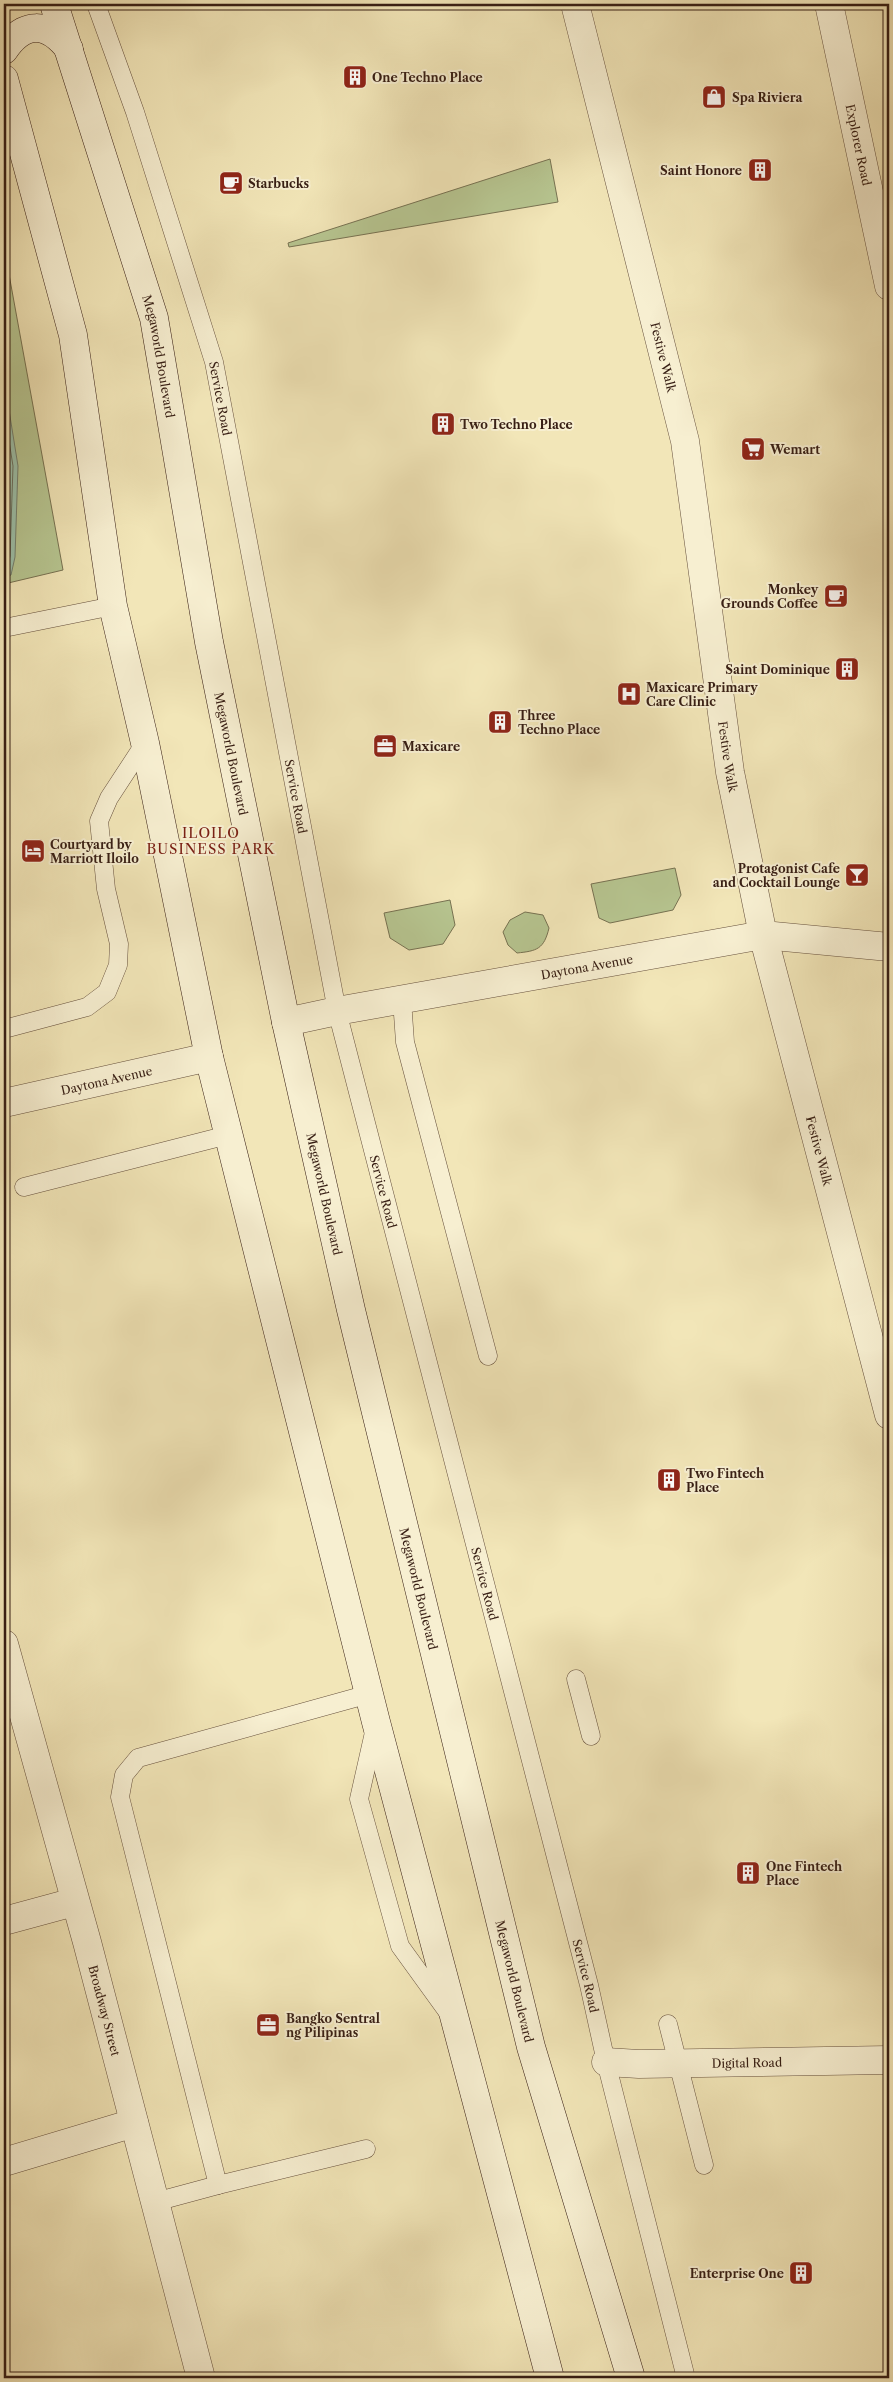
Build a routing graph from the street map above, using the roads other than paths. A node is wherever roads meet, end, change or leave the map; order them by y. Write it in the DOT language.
graph roads {
  1 [pos="54,4"];
  2 [pos="96,4"];
  3 [pos="574,4"];
  4 [pos="829,4"];
  5 [pos="69,49"];
  6 [pos="4,50"];
  7 [pos="5,89"];
  8 [pos="889,286"];
  9 [pos="113,606"];
  10 [pos="4,628"];
  11 [pos="145,743"];
  12 [pos="763,935"];
  13 [pos="889,947"];
  14 [pos="402,1000"];
  15 [pos="337,1011"];
  16 [pos="286,1022"];
  17 [pos="4,1029"];
  18 [pos="208,1057"];
  19 [pos="4,1103"];
  20 [pos="228,1135"];
  21 [pos="24,1187"];
  22 [pos="488,1356"];
  23 [pos="889,1415"];
  24 [pos="4,1644"];
  25 [pos="576,1679"];
  26 [pos="10,1694"];
  27 [pos="369,1694"];
  28 [pos="376,1722"];
  29 [pos="590,1736"];
  30 [pos="74,1902"];
  31 [pos="4,1921"];
  32 [pos="668,2024"];
  33 [pos="457,2025"];
  34 [pos="889,2060"];
  35 [pos="606,2062"];
  36 [pos="678,2063"];
  37 [pos="134,2123"];
  38 [pos="366,2149"];
  39 [pos="4,2162"];
  40 [pos="704,2165"];
  41 [pos="218,2185"];
  42 [pos="155,2202"];
  43 [pos="201,2378"];
  44 [pos="550,2378"];
  45 [pos="631,2378"];
  46 [pos="686,2378"];
  1 -- 5 [label="main road, Megaworld Boulevard"];
  2 -- 15 [label="lane, Service Road"];
  3 -- 12 [label="main road, Festive Walk"];
  4 -- 8 [label="main road, Explorer Road"];
  5 -- 6 [label="main road"];
  5 -- 16 [label="main road, Megaworld Boulevard"];
  7 -- 9 [label="main road"];
  9 -- 10 [label="lane"];
  9 -- 11 [label="main road"];
  11 -- 17 [label="lane"];
  11 -- 18 [label="main road"];
  12 -- 13 [label="main road, Daytona Avenue"];
  12 -- 14 [label="main road, Daytona Avenue"];
  12 -- 23 [label="main road, Festive Walk"];
  14 -- 15 [label="main road, Daytona Avenue"];
  14 -- 22 [label="lane"];
  15 -- 16 [label="main road, Daytona Avenue"];
  15 -- 35 [label="lane, Service Road"];
  16 -- 45 [label="main road, Megaworld Boulevard"];
  18 -- 19 [label="main road, Daytona Avenue"];
  18 -- 20 [label="main road"];
  20 -- 21 [label="lane"];
  20 -- 27 [label="main road"];
  24 -- 26 [label="main road, Broadway Street"];
  25 -- 29 [label="lane"];
  26 -- 30 [label="main road, Broadway Street"];
  27 -- 28 [label="main road"];
  27 -- 41 [label="lane"];
  28 -- 33 [label="main road"];
  28 -- 33 [label="lane"];
  30 -- 31 [label="main road"];
  30 -- 37 [label="main road, Broadway Street"];
  32 -- 36 [label="lane"];
  33 -- 44 [label="main road"];
  34 -- 36 [label="main road, Digital Road"];
  35 -- 36 [label="main road, Digital Road"];
  35 -- 46 [label="lane, Service Road"];
  36 -- 40 [label="lane"];
  37 -- 39 [label="main road"];
  37 -- 42 [label="main road, Broadway Street"];
  38 -- 41 [label="lane"];
  41 -- 42 [label="lane"];
  42 -- 43 [label="main road, Broadway Street"];
}
